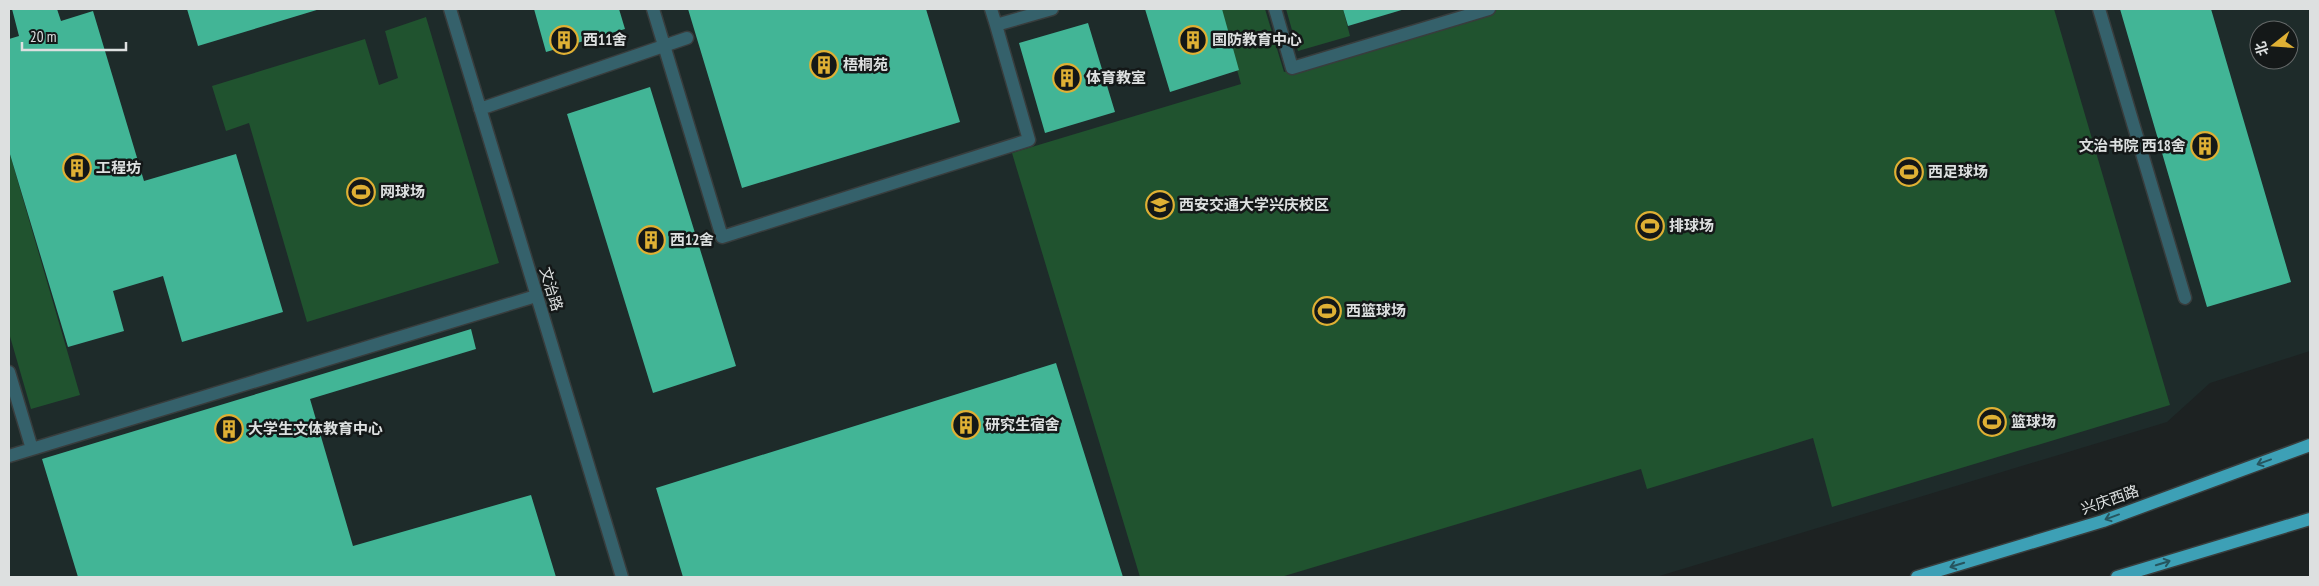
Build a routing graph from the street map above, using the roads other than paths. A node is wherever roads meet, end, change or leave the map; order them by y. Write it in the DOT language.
graph roads {
  1 [pos="450,9"];
  2 [pos="653,9"];
  3 [pos="990,9"];
  4 [pos="1052,9"];
  5 [pos="1275,9"];
  6 [pos="1489,9"];
  7 [pos="2099,9"];
  8 [pos="996,25"];
  9 [pos="688,38"];
  10 [pos="663,46"];
  11 [pos="480,109"];
  12 [pos="536,296"];
  13 [pos="2185,298"];
  14 [pos="9,372"];
  15 [pos="2310,445"];
  16 [pos="32,449"];
  17 [pos="9,456"];
  18 [pos="2310,519"];
  19 [pos="622,577"];
  20 [pos="1917,577"];
  21 [pos="2117,577"];
  1 -- 11 [label="street, 文治路"];
  2 -- 10 [label="street"];
  3 -- 8 [label="street"];
  4 -- 8 [label="street"];
  5 -- 6 [label="street"];
  7 -- 13 [label="street"];
  8 -- 10 [label="street"];
  9 -- 10 [label="street"];
  10 -- 11 [label="street"];
  11 -- 12 [label="street, 文治路"];
  12 -- 16 [label="street"];
  12 -- 19 [label="street, 文治路"];
  14 -- 16 [label="street"];
  15 -- 20 [label="main road, 兴庆西路, one-way"];
  16 -- 17 [label="street"];
  21 -- 18 [label="main road, one-way"];
}
